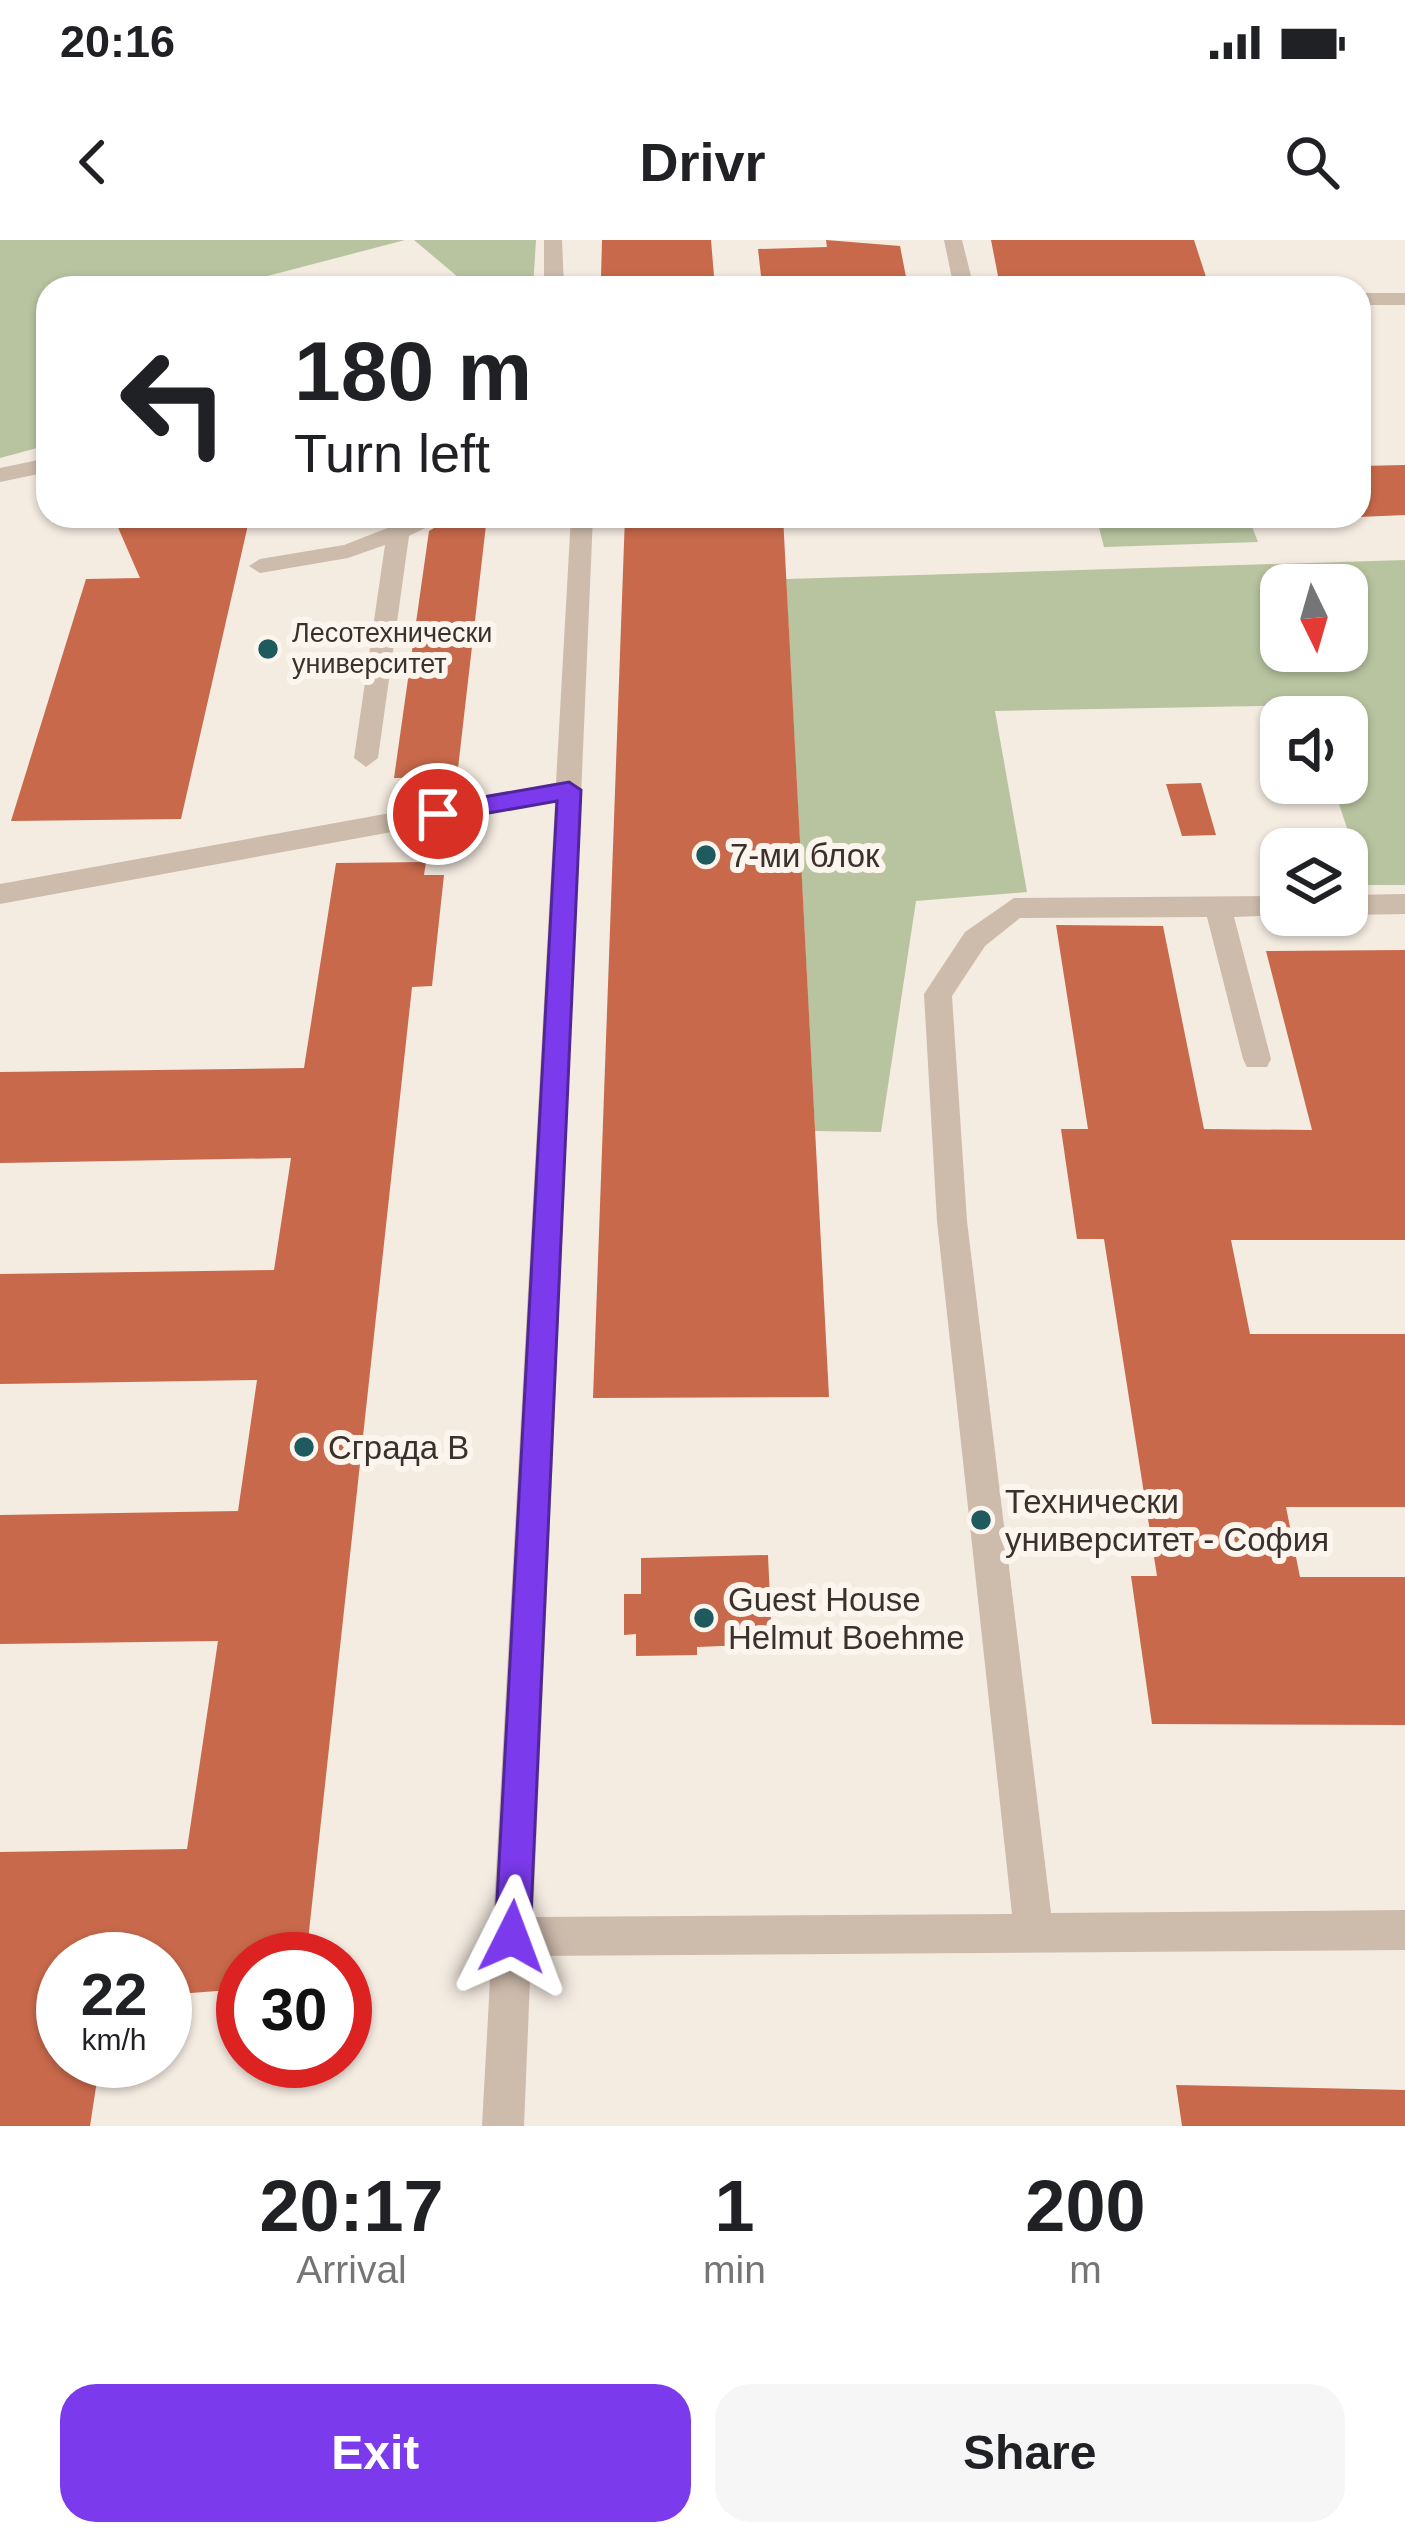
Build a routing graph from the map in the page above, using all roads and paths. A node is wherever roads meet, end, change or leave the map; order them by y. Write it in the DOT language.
graph roads {
  1 [pos="553,240"];
  2 [pos="953,240"];
  3 [pos="554,276"];
  4 [pos="961,276"];
  5 [pos="1371,299"];
  6 [pos="1405,299"];
  7 [pos="36,468"];
  8 [pos="0,475"];
  9 [pos="408,528"];
  10 [pos="581,528"];
  11 [pos="398,532"];
  12 [pos="260,566"];
  13 [pos="366,758"];
  14 [pos="569,790"];
  15 [pos="0,893"];
  16 [pos="1405,904"];
  17 [pos="1368,905"];
  18 [pos="1260,906"];
  19 [pos="1218,907"];
  20 [pos="1257,1059"];
  21 [pos="1405,1930"];
  22 [pos="1034,1933"];
  23 [pos="512,1937"];
  24 [pos="503,2126"];
  1 -- 3 [label="street"];
  2 -- 4 [label="street"];
  5 -- 6 [label="street"];
  7 -- 8 [label="street"];
  9 -- 11 [label="street"];
  10 -- 14 [label="street"];
  11 -- 12 [label="street"];
  11 -- 13 [label="street"];
  14 -- 15 [label="street"];
  14 -- 23 [label="street"];
  16 -- 17 [label="street"];
  18 -- 19 [label="street"];
  19 -- 20 [label="street"];
  19 -- 22 [label="street"];
  21 -- 22 [label="street"];
  22 -- 23 [label="street"];
  23 -- 24 [label="street"];
}
